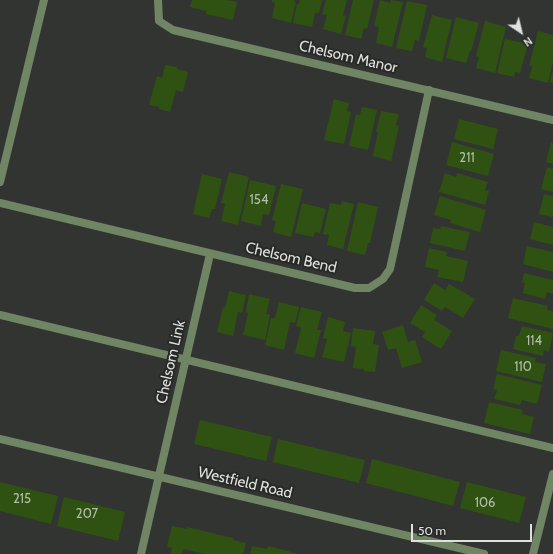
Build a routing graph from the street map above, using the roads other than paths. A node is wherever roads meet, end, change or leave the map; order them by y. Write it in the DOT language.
graph roads {
  1 [pos="44,0"];
  2 [pos="158,0"];
  3 [pos="429,90"];
  4 [pos="553,120"];
  5 [pos="0,182"];
  6 [pos="0,203"];
  7 [pos="210,254"];
  8 [pos="0,315"];
  9 [pos="186,359"];
  10 [pos="0,439"];
  11 [pos="553,448"];
  12 [pos="553,474"];
  13 [pos="158,476"];
  14 [pos="141,554"];
  15 [pos="484,554"];
  16 [pos="533,554"];
  1 -- 5 [label="street"];
  2 -- 3 [label="street, Chelsom Manor"];
  3 -- 4 [label="street, Chelsom Manor"];
  3 -- 7 [label="street, Chelsom Bend"];
  6 -- 7 [label="street, Chelsom Bend"];
  7 -- 9 [label="street, Chelsom Link"];
  8 -- 9 [label="street"];
  9 -- 11 [label="street"];
  9 -- 13 [label="street, Chelsom Link"];
  10 -- 13 [label="street, Westfield Road"];
  12 -- 16 [label="street"];
  13 -- 14 [label="street, Chelsom Link"];
  13 -- 15 [label="street, Westfield Road"];
}
